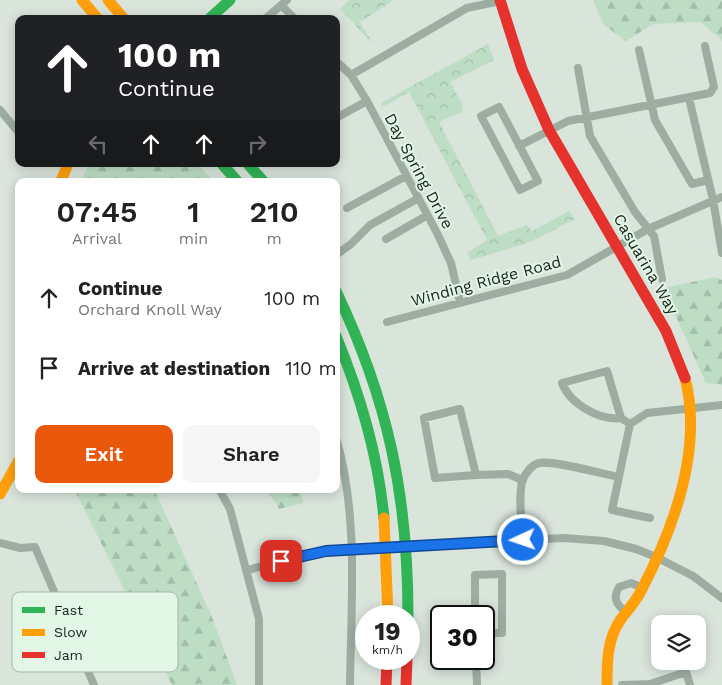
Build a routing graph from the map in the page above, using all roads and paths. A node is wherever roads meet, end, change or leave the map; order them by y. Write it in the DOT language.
graph roads {
  1 [pos="82,0"];
  2 [pos="108,0"];
  3 [pos="230,0"];
  4 [pos="500,0"];
  5 [pos="284,3"];
  6 [pos="467,4"];
  7 [pos="95,15"];
  8 [pos="121,15"];
  9 [pos="213,15"];
  10 [pos="270,15"];
  11 [pos="292,15"];
  12 [pos="706,46"];
  13 [pos="639,50"];
  14 [pos="340,64"];
  15 [pos="578,68"];
  16 [pos="350,75"];
  17 [pos="689,98"];
  18 [pos="367,101"];
  19 [pos="652,106"];
  20 [pos="0,110"];
  21 [pos="340,116"];
  22 [pos="588,119"];
  23 [pos="15,128"];
  24 [pos="550,130"];
  25 [pos="520,146"];
  26 [pos="225,167"];
  27 [pos="251,167"];
  28 [pos="406,176"];
  29 [pos="234,178"];
  30 [pos="260,178"];
  31 [pos="708,180"];
  32 [pos="722,197"];
  33 [pos="418,199"];
  34 [pos="713,200"];
  35 [pos="347,208"];
  36 [pos="426,216"];
  37 [pos="648,229"];
  38 [pos="386,239"];
  39 [pos="616,247"];
  40 [pos="340,251"];
  41 [pos="722,253"];
  42 [pos="662,279"];
  43 [pos="340,300"];
  44 [pos="460,302"];
  45 [pos="388,322"];
  46 [pos="340,346"];
  47 [pos="722,405"];
  48 [pos="690,407"];
  49 [pos="621,418"];
  50 [pos="630,424"];
  51 [pos="340,460"];
  52 [pos="15,467"];
  53 [pos="476,475"];
  54 [pos="619,477"];
  55 [pos="522,480"];
  56 [pos="221,493"];
  57 [pos="0,494"];
  58 [pos="650,518"];
  59 [pos="523,540"];
  60 [pos="0,544"];
  61 [pos="408,545"];
  62 [pos="388,547"];
  63 [pos="352,550"];
  64 [pos="656,557"];
  65 [pos="248,570"];
  66 [pos="643,588"];
  67 [pos="54,592"];
  68 [pos="722,598"];
  69 [pos="388,605"];
  70 [pos="408,605"];
  71 [pos="475,605"];
  72 [pos="627,613"];
  73 [pos="495,633"];
  74 [pos="387,670"];
  75 [pos="407,670"];
  76 [pos="476,670"];
  77 [pos="88,672"];
  78 [pos="650,684"];
  79 [pos="94,685"];
  80 [pos="259,685"];
  81 [pos="350,685"];
  82 [pos="386,685"];
  83 [pos="406,685"];
  84 [pos="477,685"];
  85 [pos="607,685"];
  86 [pos="622,685"];
  87 [pos="690,685"];
  1 -- 7 [label="street"];
  2 -- 8 [label="street"];
  3 -- 9 [label="street"];
  4 -- 6 [label="street"];
  4 -- 24 [label="street, Casuarina Way"];
  5 -- 10 [label="street"];
  5 -- 11 [label="street"];
  6 -- 16 [label="street"];
  12 -- 17 [label="street"];
  13 -- 19 [label="street"];
  14 -- 16 [label="street, Day Spring Drive"];
  15 -- 22 [label="street"];
  16 -- 18 [label="street, Day Spring Drive"];
  17 -- 19 [label="street"];
  17 -- 31 [label="street"];
  18 -- 21 [label="street"];
  18 -- 28 [label="street, Day Spring Drive"];
  19 -- 22 [label="street"];
  19 -- 31 [label="street"];
  20 -- 23 [label="street"];
  22 -- 24 [label="street"];
  22 -- 37 [label="street"];
  24 -- 25 [label="street"];
  24 -- 39 [label="street, Casuarina Way"];
  25 -- 25 [label="street"];
  26 -- 29 [label="street"];
  27 -- 30 [label="street"];
  28 -- 33 [label="street, Day Spring Drive"];
  28 -- 35 [label="street"];
  31 -- 34 [label="street"];
  32 -- 34 [label="street, Winding Ridge Road"];
  33 -- 36 [label="street, Day Spring Drive"];
  33 -- 40 [label="street"];
  34 -- 37 [label="street, Winding Ridge Road"];
  34 -- 41 [label="street"];
  36 -- 38 [label="street"];
  36 -- 44 [label="street, Day Spring Drive"];
  37 -- 39 [label="street, Winding Ridge Road"];
  37 -- 42 [label="street"];
  39 -- 44 [label="street, Winding Ridge Road"];
  39 -- 48 [label="street, Casuarina Way"];
  43 -- 61 [label="street"];
  44 -- 45 [label="street, Winding Ridge Road"];
  46 -- 62 [label="street"];
  47 -- 48 [label="street"];
  48 -- 50 [label="street"];
  48 -- 64 [label="street, Casuarina Way"];
  49 -- 49 [label="street"];
  49 -- 50 [label="street"];
  50 -- 54 [label="street"];
  51 -- 63 [label="street"];
  52 -- 57 [label="street"];
  53 -- 53 [label="street"];
  53 -- 55 [label="street"];
  54 -- 55 [label="street"];
  54 -- 58 [label="street"];
  55 -- 59 [label="street"];
  56 -- 65 [label="street"];
  59 -- 61 [label="street"];
  59 -- 64 [label="street"];
  60 -- 67 [label="street"];
  61 -- 62 [label="street"];
  61 -- 70 [label="street"];
  62 -- 63 [label="street"];
  62 -- 69 [label="street"];
  63 -- 65 [label="street"];
  63 -- 81 [label="street"];
  64 -- 66 [label="street, Casuarina Way"];
  64 -- 68 [label="street"];
  65 -- 80 [label="street"];
  66 -- 72 [label="street, Casuarina Way"];
  66 -- 72 [label="street"];
  71 -- 73 [label="street"];
  72 -- 85 [label="street, Casuarina Way"];
  74 -- 82 [label="street"];
  75 -- 83 [label="street"];
  76 -- 84 [label="street"];
  77 -- 79 [label="street"];
  78 -- 86 [label="street"];
  78 -- 87 [label="street"];
}
